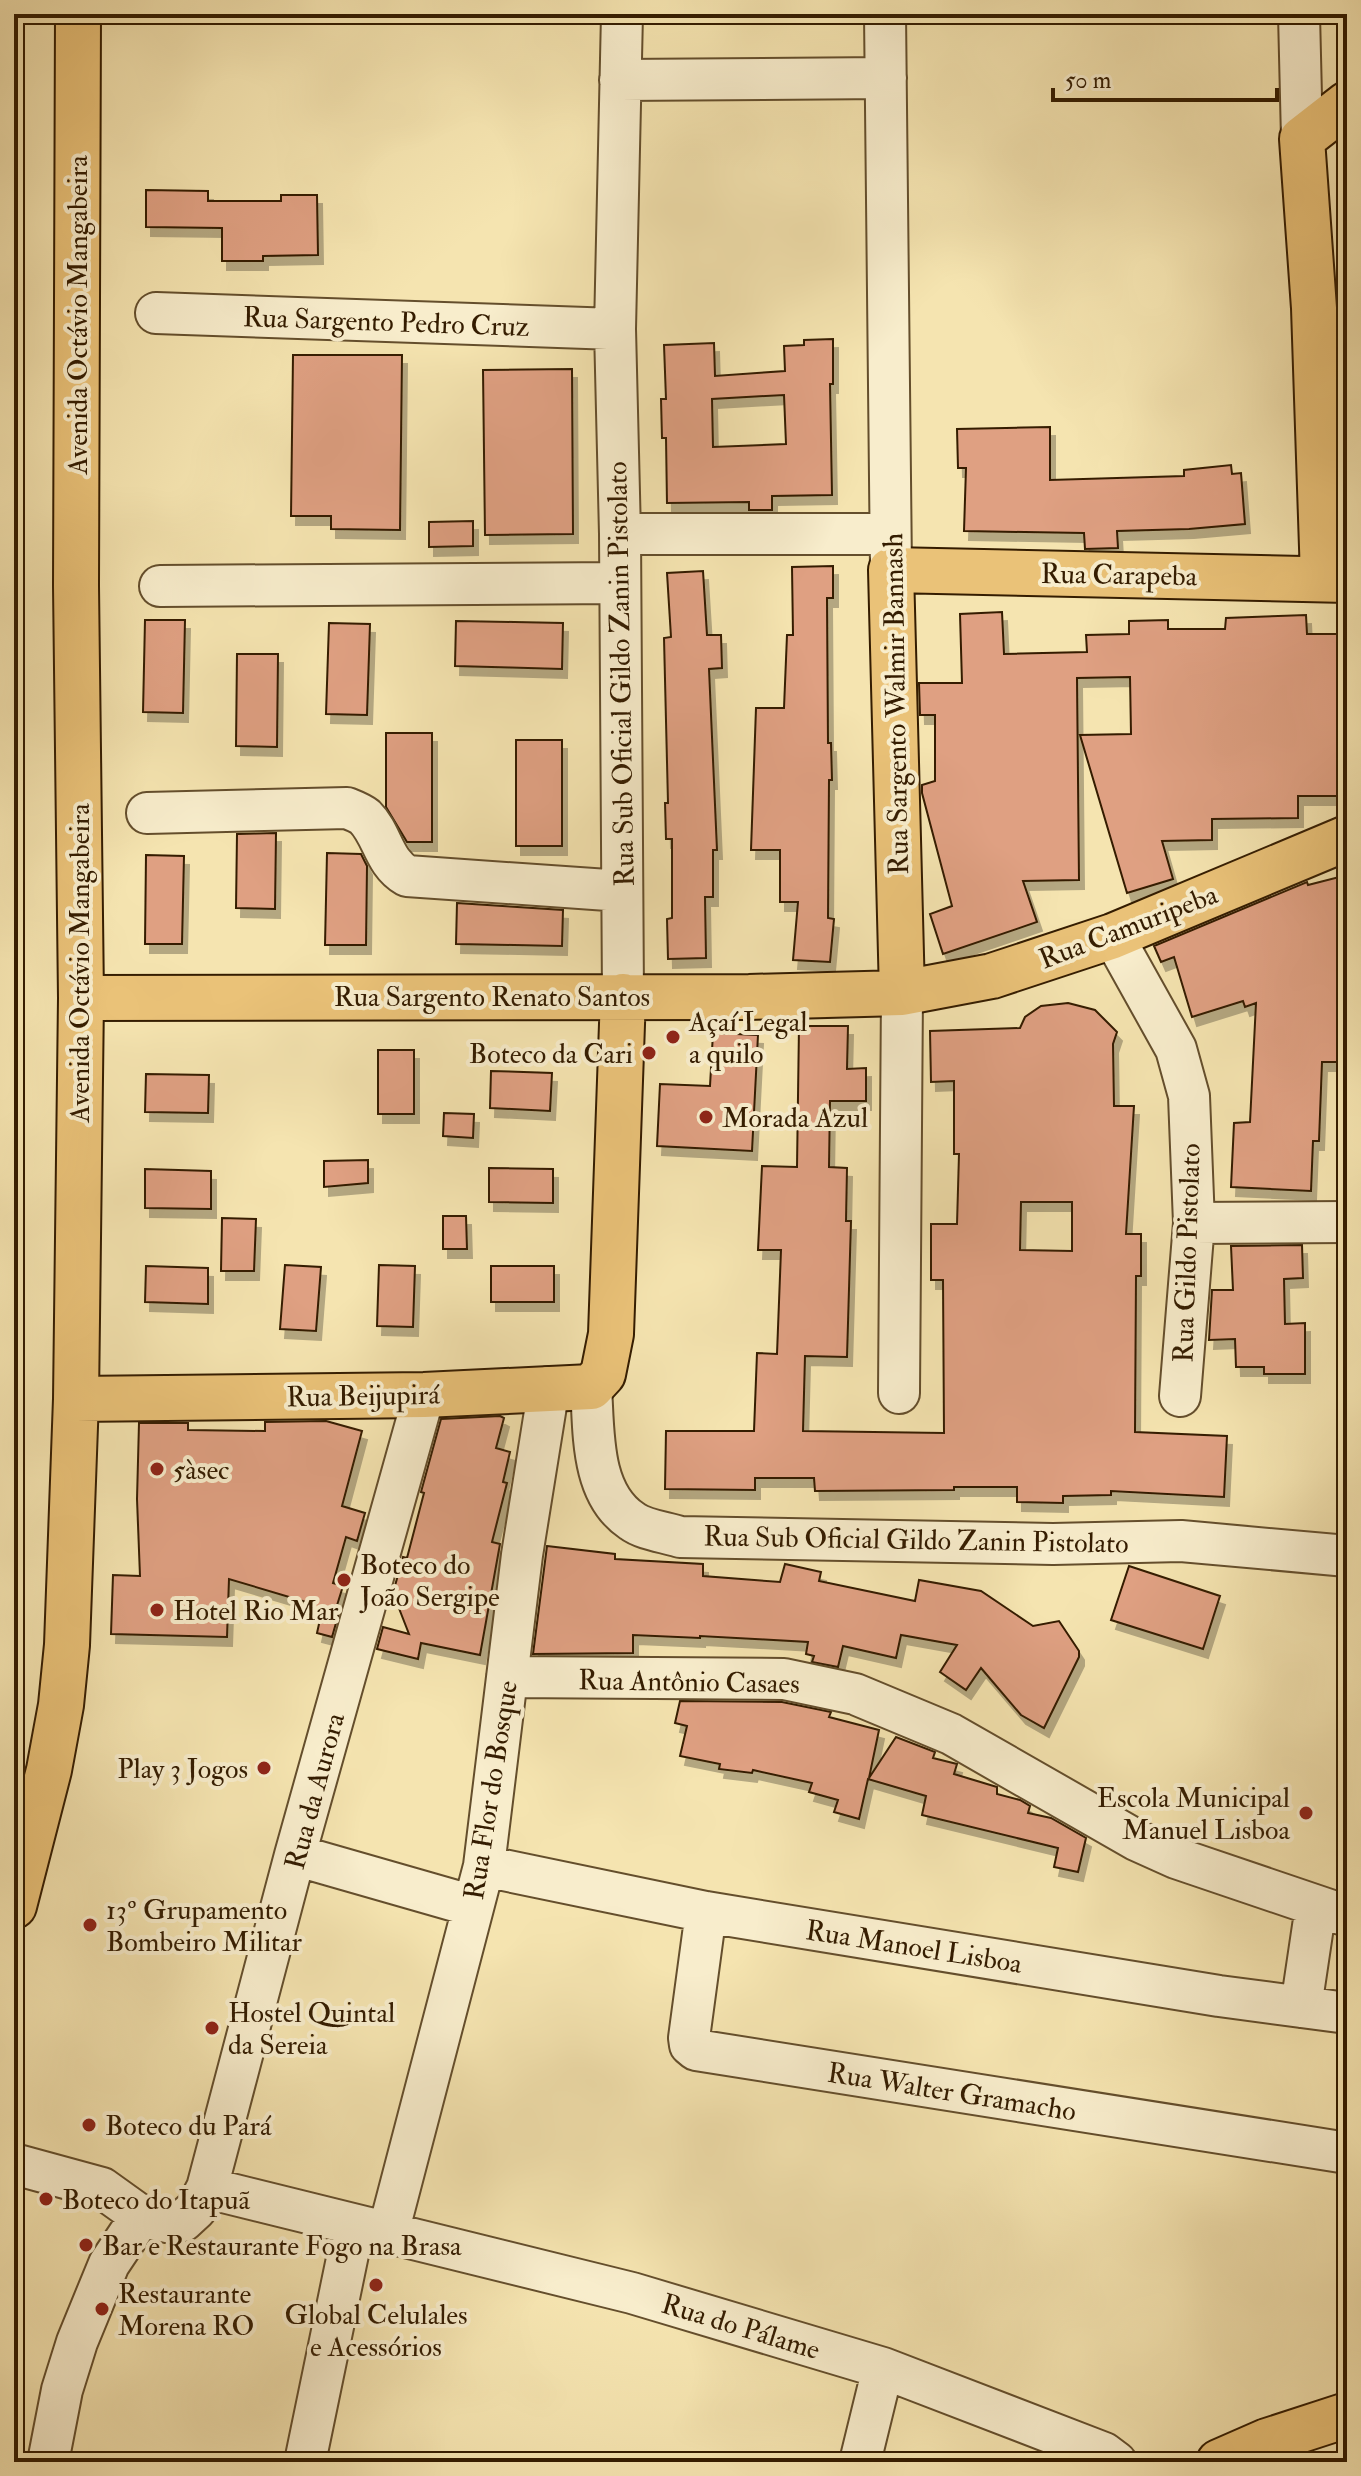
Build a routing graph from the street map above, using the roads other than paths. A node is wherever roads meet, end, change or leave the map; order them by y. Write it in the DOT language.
graph roads {
  1 [pos="78,14"];
  2 [pos="622,14"];
  3 [pos="885,14"];
  4 [pos="1299,14"];
  5 [pos="886,78"];
  6 [pos="620,80"];
  7 [pos="1347,104"];
  8 [pos="1302,139"];
  9 [pos="156,313"];
  10 [pos="615,329"];
  11 [pos="1334,460"];
  12 [pos="620,534"];
  13 [pos="891,552"];
  14 [pos="1335,579"];
  15 [pos="619,583"];
  16 [pos="160,586"];
  17 [pos="147,813"];
  18 [pos="1347,838"];
  19 [pos="622,891"];
  20 [pos="1113,936"];
  21 [pos="902,993"];
  22 [pos="623,996"];
  23 [pos="81,998"];
  24 [pos="1347,1222"];
  25 [pos="1194,1223"];
  26 [pos="570,1387"];
  27 [pos="899,1393"];
  28 [pos="424,1395"];
  29 [pos="1180,1396"];
  30 [pos="76,1399"];
  31 [pos="1347,1556"];
  32 [pos="507,1677"];
  33 [pos="295,1855"];
  34 [pos="484,1866"];
  35 [pos="14,1906"];
  36 [pos="473,1906"];
  37 [pos="1332,1911"];
  38 [pos="706,1912"];
  39 [pos="1301,2007"];
  40 [pos="1347,2013"];
  41 [pos="1347,2153"];
  42 [pos="14,2164"];
  43 [pos="207,2188"];
  44 [pos="141,2216"];
  45 [pos="371,2229"];
  46 [pos="883,2368"];
  47 [pos="1347,2415"];
  48 [pos="48,2462"];
  49 [pos="305,2462"];
  50 [pos="860,2462"];
  51 [pos="1116,2462"];
  52 [pos="1219,2462"];
  1 -- 23 [label="main road, Avenida Octávio Mangabeira"];
  2 -- 6 [label="street, Rua Sub Oficial Gildo Zanin Pistolato"];
  3 -- 5 [label="street, Rua Sargento Walmir Bannash"];
  4 -- 8 [label="street"];
  5 -- 6 [label="street"];
  5 -- 13 [label="street, Rua Sargento Walmir Bannash"];
  6 -- 10 [label="street, Rua Sub Oficial Gildo Zanin Pistolato"];
  7 -- 8 [label="main road"];
  8 -- 11 [label="main road"];
  9 -- 10 [label="street, Rua Sargento Pedro Cruz"];
  10 -- 12 [label="street, Rua Sub Oficial Gildo Zanin Pistolato"];
  11 -- 14 [label="main road"];
  12 -- 13 [label="street, Rua Carapeba"];
  12 -- 15 [label="street, Rua Sub Oficial Gildo Zanin Pistolato"];
  13 -- 14 [label="main road, Rua Carapeba"];
  13 -- 21 [label="main road, Rua Sargento Walmir Bannash"];
  15 -- 16 [label="street"];
  15 -- 19 [label="street, Rua Sub Oficial Gildo Zanin Pistolato"];
  17 -- 19 [label="street"];
  18 -- 20 [label="main road, Rua Camuripeba"];
  19 -- 22 [label="street, Rua Sub Oficial Gildo Zanin Pistolato"];
  20 -- 21 [label="main road, Rua Camuripeba"];
  20 -- 25 [label="street, Rua Gildo Pistolato"];
  21 -- 22 [label="main road, Rua Sargento Renato Santos"];
  21 -- 27 [label="street, Rua Sargento Walmir Bannash"];
  22 -- 23 [label="main road, Rua Sargento Renato Santos"];
  22 -- 26 [label="main road, Rua Sub Oficial Gildo Zanin Pistolato"];
  23 -- 30 [label="main road, Avenida Octávio Mangabeira"];
  24 -- 25 [label="street"];
  25 -- 29 [label="street, Rua Gildo Pistolato"];
  26 -- 28 [label="main road, Rua Beijupirá"];
  26 -- 31 [label="street, Rua Sub Oficial Gildo Zanin Pistolato"];
  26 -- 32 [label="street, Rua Flor do Bosque"];
  28 -- 30 [label="main road, Rua Beijupirá"];
  28 -- 33 [label="street, Rua da Aurora"];
  30 -- 35 [label="main road, Avenida Octávio Mangabeira"];
  32 -- 34 [label="street, Rua Flor do Bosque"];
  32 -- 37 [label="street, Rua Antônio Casaes"];
  33 -- 36 [label="street"];
  33 -- 43 [label="street, Rua da Aurora"];
  34 -- 36 [label="street, Rua Flor do Bosque"];
  34 -- 38 [label="street, Rua Manoel Lisboa"];
  36 -- 45 [label="street, Rua Flor do Bosque"];
  37 -- 39 [label="street"];
  38 -- 39 [label="street, Rua Manoel Lisboa"];
  38 -- 41 [label="street, Rua Walter Gramacho"];
  39 -- 40 [label="street, Rua Manoel Lisboa"];
  42 -- 44 [label="street"];
  43 -- 44 [label="street"];
  43 -- 45 [label="street, Rua do Pálame"];
  44 -- 48 [label="street"];
  45 -- 46 [label="street, Rua do Pálame"];
  45 -- 49 [label="street, Rua Flor do Bosque"];
  46 -- 50 [label="street"];
  46 -- 51 [label="street, Rua do Pálame"];
  47 -- 52 [label="main road"];
}
